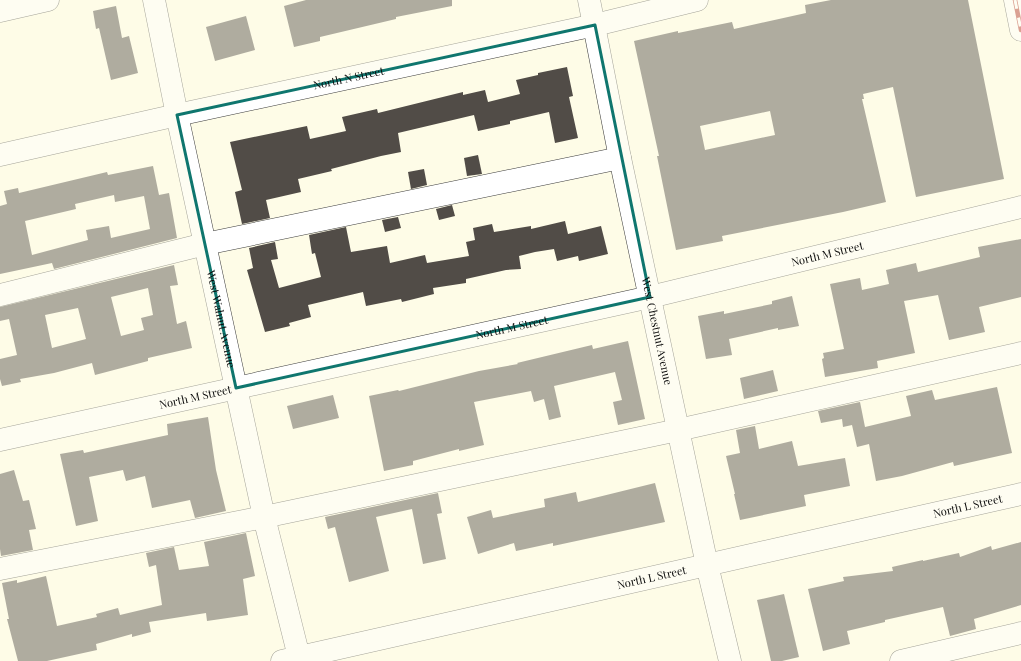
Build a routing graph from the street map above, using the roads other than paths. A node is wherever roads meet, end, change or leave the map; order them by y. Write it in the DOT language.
graph roads {
  1 [pos="48,0"];
  2 [pos="154,0"];
  3 [pos="589,0"];
  4 [pos="697,0"];
  5 [pos="0,11"];
  6 [pos="595,25"];
  7 [pos="177,115"];
  8 [pos="0,155"];
  9 [pos="620,158"];
  10 [pos="1021,207"];
  11 [pos="205,244"];
  12 [pos="0,295"];
  13 [pos="650,297"];
  14 [pos="1021,353"];
  15 [pos="236,388"];
  16 [pos="678,430"];
  17 [pos="0,440"];
  18 [pos="1021,494"];
  19 [pos="264,518"];
  20 [pos="708,565"];
  21 [pos="0,569"];
  22 [pos="1021,633"];
  23 [pos="294,660"];
  24 [pos="730,661"];
  25 [pos="901,661"];
  1 -- 5 [label="street"];
  2 -- 7 [label="street, West Walnut Avenue"];
  3 -- 6 [label="street, West Chestnut Avenue"];
  4 -- 6 [label="street, North N Street"];
  6 -- 7 [label="street, North N Street"];
  6 -- 9 [label="street, West Chestnut Avenue"];
  7 -- 8 [label="street, North N Street"];
  7 -- 11 [label="street, West Walnut Avenue"];
  9 -- 11 [label="street"];
  9 -- 13 [label="street, West Chestnut Avenue"];
  10 -- 13 [label="street, North M Street"];
  11 -- 12 [label="street"];
  11 -- 15 [label="street, West Walnut Avenue"];
  13 -- 15 [label="street, North M Street"];
  13 -- 16 [label="street, West Chestnut Avenue"];
  14 -- 16 [label="street"];
  15 -- 17 [label="street, North M Street"];
  15 -- 19 [label="street, West Walnut Avenue"];
  16 -- 19 [label="street"];
  16 -- 20 [label="street, West Chestnut Avenue"];
  18 -- 20 [label="street, North L Street"];
  19 -- 21 [label="street"];
  19 -- 23 [label="street, West Walnut Avenue"];
  20 -- 23 [label="street, North L Street"];
  20 -- 24 [label="street, West Chestnut Avenue"];
  22 -- 25 [label="street"];
}
